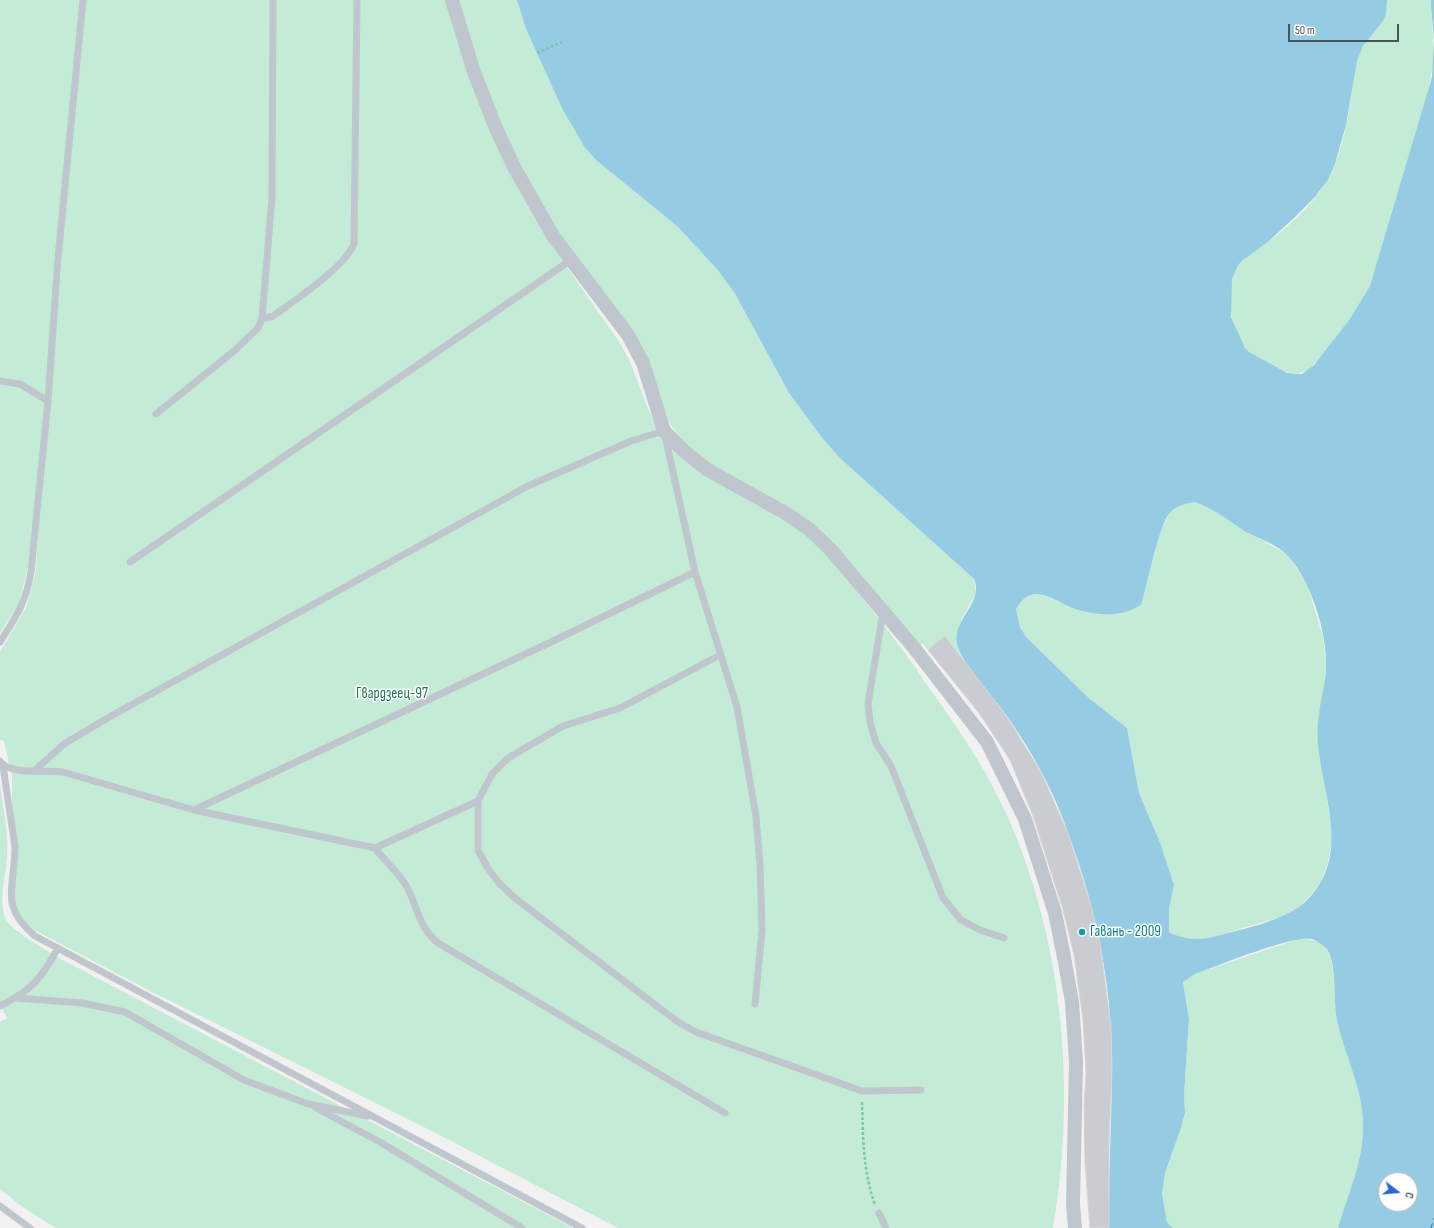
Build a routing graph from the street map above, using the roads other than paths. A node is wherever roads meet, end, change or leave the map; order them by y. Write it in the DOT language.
graph roads {
  1 [pos="83,0"];
  2 [pos="273,0"];
  3 [pos="357,0"];
  4 [pos="452,0"];
  5 [pos="571,260"];
  6 [pos="262,319"];
  7 [pos="0,381"];
  8 [pos="48,401"];
  9 [pos="156,414"];
  10 [pos="664,430"];
  11 [pos="130,562"];
  12 [pos="695,572"];
  13 [pos="883,612"];
  14 [pos="0,642"];
  15 [pos="720,655"];
  16 [pos="2,763"];
  17 [pos="35,770"];
  18 [pos="478,801"];
  19 [pos="194,810"];
  20 [pos="375,848"];
  21 [pos="1004,938"];
  22 [pos="58,948"];
  23 [pos="16,998"];
  24 [pos="756,1004"];
  25 [pos="0,1006"];
  26 [pos="922,1090"];
  27 [pos="308,1104"];
  28 [pos="725,1113"];
  29 [pos="375,1117"];
  30 [pos="0,1206"];
  31 [pos="879,1213"];
  32 [pos="30,1228"];
  33 [pos="522,1228"];
  34 [pos="582,1228"];
  35 [pos="886,1228"];
  36 [pos="1075,1228"];
  1 -- 8 [label="lane"];
  2 -- 6 [label="lane"];
  3 -- 6 [label="lane"];
  4 -- 5 [label="street"];
  5 -- 10 [label="street"];
  5 -- 11 [label="lane"];
  6 -- 9 [label="lane"];
  7 -- 8 [label="lane"];
  8 -- 14 [label="lane"];
  10 -- 12 [label="lane"];
  10 -- 13 [label="street"];
  10 -- 17 [label="lane"];
  12 -- 15 [label="lane"];
  12 -- 19 [label="lane"];
  13 -- 21 [label="lane"];
  13 -- 36 [label="street"];
  15 -- 18 [label="lane"];
  15 -- 24 [label="lane"];
  16 -- 17 [label="lane"];
  16 -- 22 [label="lane"];
  17 -- 19 [label="lane"];
  18 -- 20 [label="lane"];
  18 -- 26 [label="lane"];
  19 -- 20 [label="lane"];
  20 -- 28 [label="lane"];
  22 -- 23 [label="lane"];
  22 -- 29 [label="lane"];
  23 -- 25 [label="lane"];
  23 -- 27 [label="lane"];
  27 -- 29 [label="lane"];
  27 -- 33 [label="lane"];
  29 -- 34 [label="lane"];
  30 -- 32 [label="lane"];
  31 -- 35 [label="lane"];
}
